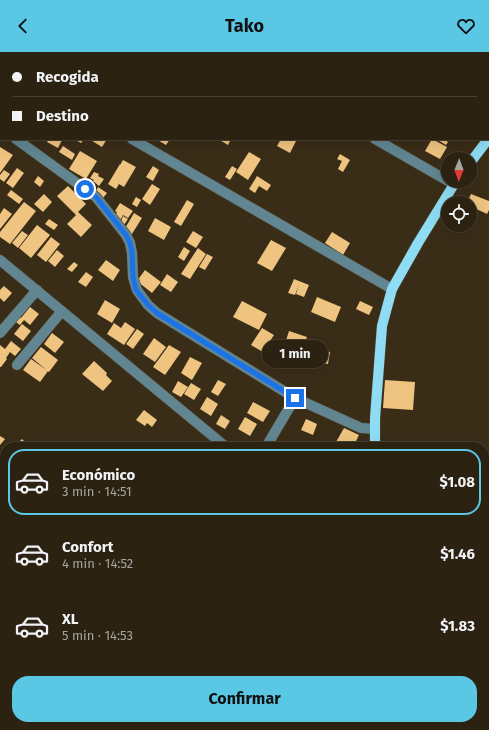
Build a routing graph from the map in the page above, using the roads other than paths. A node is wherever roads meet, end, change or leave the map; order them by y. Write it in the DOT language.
graph roads {
  1 [pos="17,140"];
  2 [pos="134,140"];
  3 [pos="377,140"];
  4 [pos="487,140"];
  5 [pos="477,154"];
  6 [pos="441,176"];
  7 [pos="449,188"];
  8 [pos="0,260"];
  9 [pos="392,289"];
  10 [pos="37,290"];
  11 [pos="62,311"];
  12 [pos="0,334"];
  13 [pos="17,365"];
  14 [pos="295,398"];
  15 [pos="376,429"];
  16 [pos="220,442"];
  17 [pos="269,442"];
  18 [pos="375,442"];
  1 -- 14 [label="street"];
  2 -- 9 [label="street"];
  3 -- 6 [label="street"];
  4 -- 5 [label="main road"];
  7 -- 9 [label="main road"];
  8 -- 10 [label="street"];
  9 -- 15 [label="main road"];
  10 -- 11 [label="street"];
  10 -- 12 [label="street"];
  11 -- 13 [label="street"];
  11 -- 16 [label="street"];
  14 -- 15 [label="street"];
  14 -- 17 [label="street"];
  15 -- 18 [label="main road"];
}
